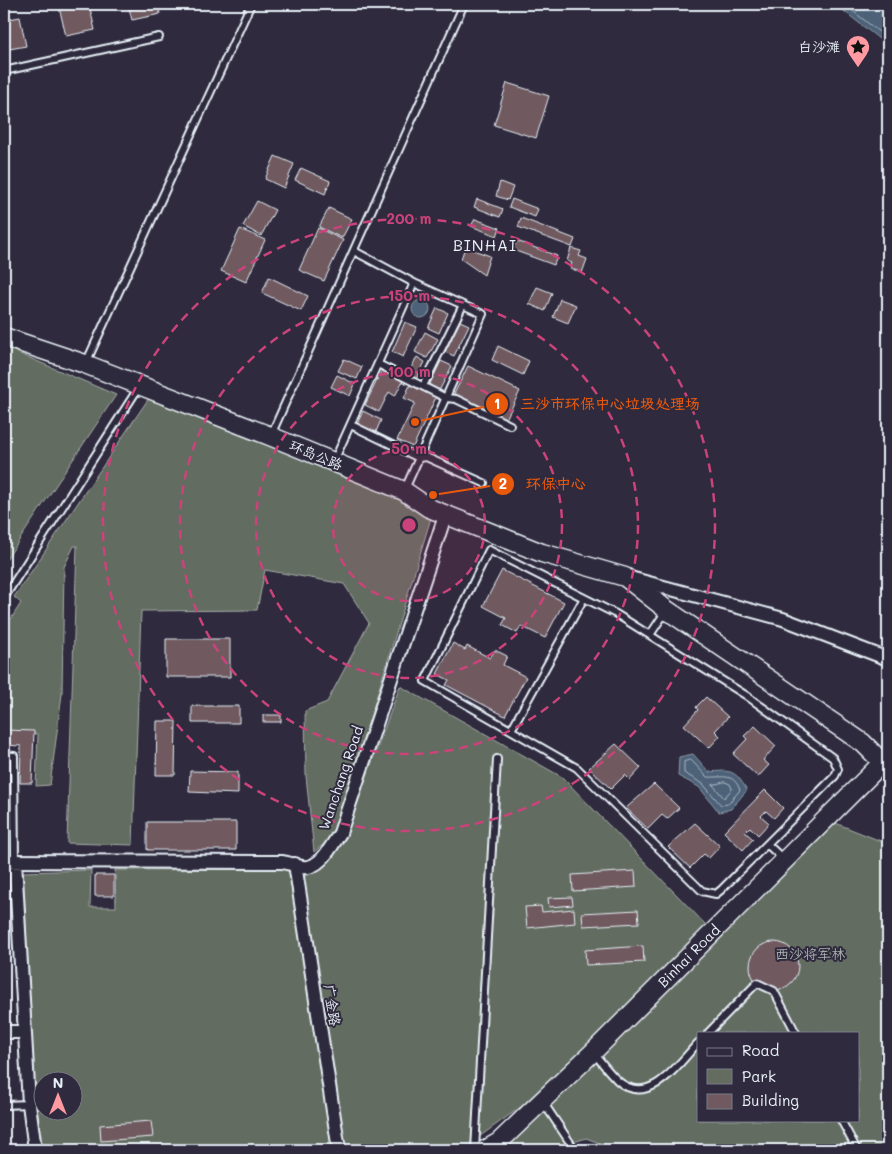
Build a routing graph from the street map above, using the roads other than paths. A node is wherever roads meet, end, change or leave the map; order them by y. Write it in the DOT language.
graph roads {
  1 [pos="251,4"];
  2 [pos="464,4"];
  3 [pos="159,37"];
  4 [pos="4,71"];
  5 [pos="354,251"];
  6 [pos="414,283"];
  7 [pos="463,305"];
  8 [pos="4,336"];
  9 [pos="85,364"];
  10 [pos="378,364"];
  11 [pos="422,386"];
  12 [pos="139,387"];
  13 [pos="446,398"];
  14 [pos="351,425"];
  15 [pos="510,425"];
  16 [pos="270,436"];
  17 [pos="419,458"];
  18 [pos="334,462"];
  19 [pos="484,483"];
  20 [pos="404,491"];
  21 [pos="446,513"];
  22 [pos="625,576"];
  23 [pos="4,598"];
  24 [pos="584,598"];
  25 [pos="666,610"];
  26 [pos="650,635"];
  27 [pos="888,659"];
  28 [pos="511,730"];
  29 [pos="4,756"];
  30 [pos="496,759"];
  31 [pos="887,762"];
  32 [pos="767,844"];
  33 [pos="9,861"];
  34 [pos="784,861"];
  35 [pos="295,864"];
  36 [pos="4,1032"];
  37 [pos="24,1032"];
  38 [pos="709,1032"];
  39 [pos="795,1032"];
  40 [pos="697,1044"];
  41 [pos="593,1052"];
  42 [pos="542,1101"];
  43 [pos="29,1104"];
  44 [pos="4,1105"];
  45 [pos="843,1122"];
  46 [pos="35,1150"];
  47 [pos="339,1150"];
  48 [pos="475,1150"];
  49 [pos="485,1150"];
  50 [pos="575,1150"];
  51 [pos="598,1150"];
  52 [pos="602,1150"];
  53 [pos="857,1150"];
  1 -- 9 [label="lane"];
  2 -- 5 [label="lane"];
  3 -- 4 [label="lane"];
  5 -- 6 [label="lane"];
  5 -- 16 [label="lane"];
  6 -- 7 [label="lane"];
  6 -- 10 [label="lane"];
  7 -- 11 [label="lane"];
  7 -- 13 [label="lane"];
  8 -- 9 [label="street, 环岛公路"];
  9 -- 12 [label="street, 环岛公路"];
  10 -- 11 [label="lane"];
  10 -- 14 [label="lane"];
  11 -- 13 [label="lane"];
  12 -- 16 [label="street, 环岛公路"];
  12 -- 23 [label="lane"];
  13 -- 15 [label="lane"];
  13 -- 17 [label="lane"];
  14 -- 17 [label="lane"];
  14 -- 18 [label="lane"];
  16 -- 18 [label="street, 环岛公路"];
  17 -- 19 [label="lane"];
  17 -- 20 [label="lane"];
  18 -- 20 [label="street, 环岛公路"];
  20 -- 21 [label="street, 环岛公路"];
  21 -- 22 [label="street, 环岛公路"];
  21 -- 35 [label="street, Wanchang Road"];
  22 -- 25 [label="street"];
  22 -- 27 [label="street"];
  24 -- 26 [label="lane"];
  24 -- 28 [label="lane"];
  24 -- 28 [label="lane"];
  25 -- 26 [label="lane"];
  25 -- 31 [label="street"];
  26 -- 32 [label="lane"];
  28 -- 32 [label="lane"];
  29 -- 33 [label="lane"];
  30 -- 48 [label="lane"];
  31 -- 34 [label="street, Binhai Road"];
  32 -- 34 [label="lane"];
  33 -- 35 [label="street, Wanchang Road"];
  33 -- 37 [label="street"];
  34 -- 41 [label="street, Binhai Road"];
  35 -- 47 [label="street, 广金路"];
  36 -- 37 [label="street"];
  37 -- 43 [label="street"];
  38 -- 39 [label="lane"];
  40 -- 41 [label="lane"];
  41 -- 42 [label="street, Binhai Road"];
  42 -- 49 [label="street, Binhai Road"];
  42 -- 50 [label="lane"];
  43 -- 44 [label="lane"];
  43 -- 46 [label="street"];
  45 -- 53 [label="lane"];
  51 -- 52 [label="lane"];
}
